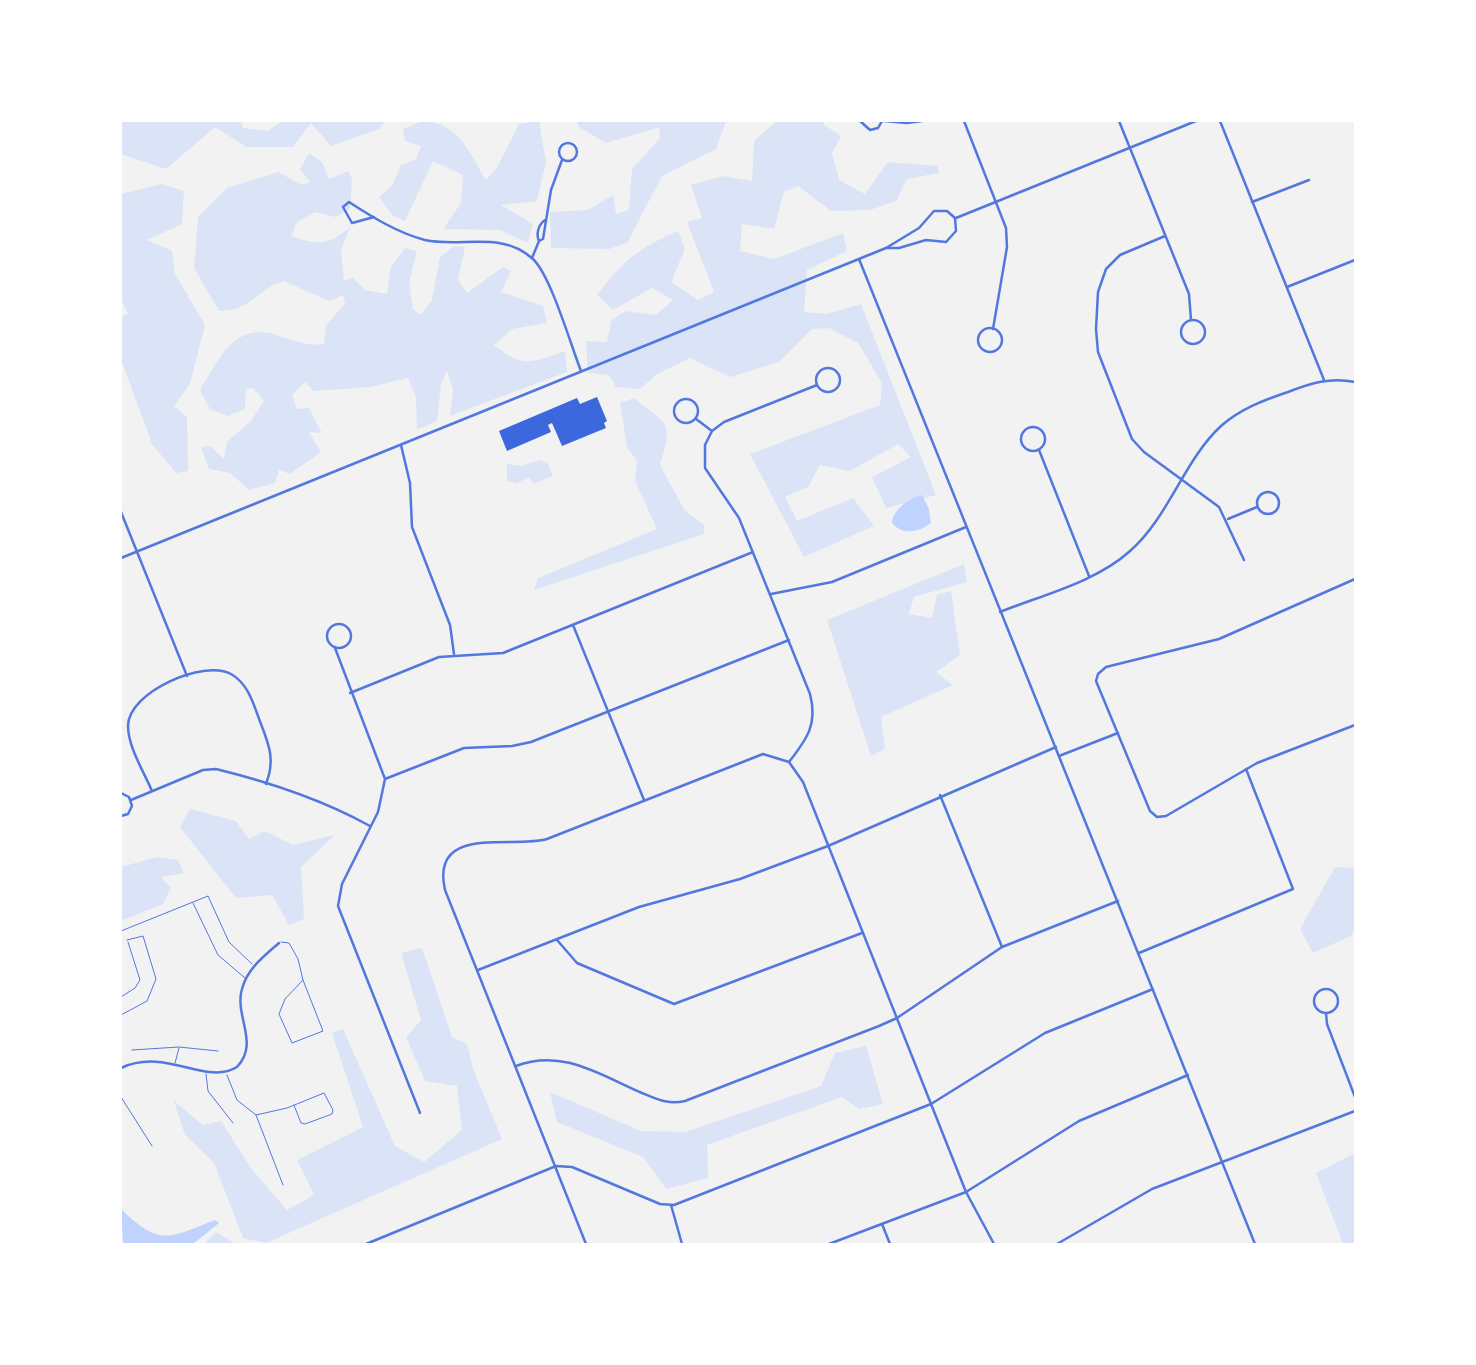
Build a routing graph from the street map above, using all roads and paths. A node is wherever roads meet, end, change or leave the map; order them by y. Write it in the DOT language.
graph roads {
  1 [pos="860,121"];
  2 [pos="883,121"];
  3 [pos="922,121"];
  4 [pos="964,121"];
  5 [pos="1119,121"];
  6 [pos="1196,121"];
  7 [pos="1220,121"];
  8 [pos="1130,148"];
  9 [pos="562,160"];
  10 [pos="1309,180"];
  11 [pos="997,201"];
  12 [pos="1252,202"];
  13 [pos="374,217"];
  14 [pos="955,218"];
  15 [pos="1166,236"];
  16 [pos="886,248"];
  17 [pos="532,258"];
  18 [pos="859,259"];
  19 [pos="1355,260"];
  20 [pos="1287,287"];
  21 [pos="1191,320"];
  22 [pos="993,329"];
  23 [pos="581,372"];
  24 [pos="1324,380"];
  25 [pos="1355,382"];
  26 [pos="817,385"];
  27 [pos="696,419"];
  28 [pos="712,431"];
  29 [pos="401,444"];
  30 [pos="1039,450"];
  31 [pos="1183,480"];
  32 [pos="1257,507"];
  33 [pos="121,512"];
  34 [pos="1228,519"];
  35 [pos="966,527"];
  36 [pos="136,552"];
  37 [pos="753,552"];
  38 [pos="121,558"];
  39 [pos="1244,560"];
  40 [pos="1089,576"];
  41 [pos="1355,579"];
  42 [pos="771,595"];
  43 [pos="1000,612"];
  44 [pos="573,625"];
  45 [pos="789,640"];
  46 [pos="335,648"];
  47 [pos="454,654"];
  48 [pos="187,676"];
  49 [pos="350,693"];
  50 [pos="608,712"];
  51 [pos="1355,725"];
  52 [pos="1118,733"];
  53 [pos="1056,747"];
  54 [pos="1059,756"];
  55 [pos="789,762"];
  56 [pos="1246,769"];
  57 [pos="385,779"];
  58 [pos="266,785"];
  59 [pos="152,791"];
  60 [pos="121,793"];
  61 [pos="940,795"];
  62 [pos="131,800"];
  63 [pos="644,800"];
  64 [pos="121,816"];
  65 [pos="370,826"];
  66 [pos="828,846"];
  67 [pos="192,901"];
  68 [pos="1118,901"];
  69 [pos="121,931"];
  70 [pos="862,933"];
  71 [pos="557,940"];
  72 [pos="279,943"];
  73 [pos="1002,947"];
  74 [pos="1139,953"];
  75 [pos="254,965"];
  76 [pos="477,971"];
  77 [pos="246,979"];
  78 [pos="303,981"];
  79 [pos="1153,989"];
  80 [pos="121,997"];
  81 [pos="1326,1013"];
  82 [pos="121,1015"];
  83 [pos="897,1018"];
  84 [pos="179,1047"];
  85 [pos="132,1050"];
  86 [pos="218,1051"];
  87 [pos="175,1063"];
  88 [pos="516,1066"];
  89 [pos="121,1068"];
  90 [pos="206,1072"];
  91 [pos="226,1072"];
  92 [pos="1188,1075"];
  93 [pos="121,1097"];
  94 [pos="1355,1097"];
  95 [pos="931,1104"];
  96 [pos="294,1105"];
  97 [pos="1355,1111"];
  98 [pos="420,1113"];
  99 [pos="256,1115"];
  100 [pos="233,1123"];
  101 [pos="152,1146"];
  102 [pos="1223,1162"];
  103 [pos="556,1166"];
  104 [pos="283,1185"];
  105 [pos="966,1192"];
  106 [pos="671,1205"];
  107 [pos="882,1224"];
  108 [pos="366,1244"];
  109 [pos="586,1244"];
  110 [pos="682,1244"];
  111 [pos="829,1244"];
  112 [pos="890,1244"];
  113 [pos="994,1244"];
  114 [pos="1057,1244"];
  115 [pos="1255,1244"];
  1 -- 2 [label="street"];
  2 -- 3 [label="street"];
  4 -- 11 [label="street"];
  5 -- 8 [label="street"];
  6 -- 8 [label="street"];
  7 -- 12 [label="street"];
  8 -- 11 [label="street"];
  8 -- 15 [label="street"];
  9 -- 9 [label="street"];
  9 -- 17 [label="street"];
  10 -- 12 [label="street"];
  11 -- 14 [label="street"];
  11 -- 22 [label="street"];
  12 -- 20 [label="street"];
  13 -- 13 [label="street"];
  13 -- 17 [label="street"];
  14 -- 16 [label="street"];
  14 -- 16 [label="street"];
  15 -- 21 [label="street"];
  15 -- 31 [label="street"];
  16 -- 18 [label="street"];
  17 -- 23 [label="street"];
  18 -- 23 [label="street"];
  18 -- 35 [label="street"];
  19 -- 20 [label="street"];
  20 -- 24 [label="street"];
  21 -- 21 [label="street"];
  22 -- 22 [label="street"];
  23 -- 29 [label="street"];
  24 -- 25 [label="street"];
  24 -- 31 [label="street"];
  26 -- 26 [label="street"];
  26 -- 28 [label="street"];
  27 -- 27 [label="street"];
  27 -- 28 [label="street"];
  28 -- 37 [label="street"];
  29 -- 36 [label="street"];
  29 -- 47 [label="street"];
  30 -- 30 [label="street"];
  30 -- 40 [label="street"];
  31 -- 34 [label="street"];
  31 -- 40 [label="street"];
  32 -- 32 [label="street"];
  32 -- 34 [label="street"];
  33 -- 36 [label="street"];
  34 -- 39 [label="street"];
  35 -- 42 [label="street"];
  35 -- 43 [label="street"];
  36 -- 38 [label="street"];
  36 -- 48 [label="street"];
  37 -- 42 [label="street"];
  37 -- 44 [label="street"];
  40 -- 43 [label="street"];
  41 -- 52 [label="street"];
  42 -- 45 [label="street"];
  43 -- 53 [label="street"];
  44 -- 47 [label="street"];
  44 -- 50 [label="street"];
  45 -- 50 [label="street"];
  45 -- 55 [label="street"];
  46 -- 46 [label="street"];
  46 -- 49 [label="street"];
  47 -- 49 [label="street"];
  48 -- 58 [label="street"];
  48 -- 59 [label="street"];
  49 -- 57 [label="street"];
  50 -- 57 [label="street"];
  50 -- 63 [label="street"];
  51 -- 56 [label="street"];
  52 -- 54 [label="street"];
  52 -- 56 [label="street"];
  53 -- 54 [label="street"];
  53 -- 61 [label="street"];
  54 -- 68 [label="street"];
  55 -- 63 [label="street"];
  55 -- 66 [label="street"];
  56 -- 74 [label="street"];
  57 -- 65 [label="street"];
  58 -- 59 [label="street"];
  58 -- 65 [label="street"];
  59 -- 62 [label="street"];
  60 -- 62 [label="street"];
  61 -- 66 [label="street"];
  61 -- 73 [label="street"];
  62 -- 64 [label="street"];
  63 -- 76 [label="street"];
  65 -- 98 [label="street"];
  66 -- 70 [label="street"];
  66 -- 71 [label="street"];
  67 -- 69 [label="lane"];
  67 -- 75 [label="lane"];
  67 -- 77 [label="lane"];
  68 -- 73 [label="street"];
  68 -- 74 [label="street"];
  70 -- 71 [label="street"];
  70 -- 83 [label="street"];
  71 -- 76 [label="street"];
  72 -- 75 [label="street"];
  72 -- 78 [label="lane"];
  73 -- 83 [label="street"];
  74 -- 79 [label="street"];
  75 -- 77 [label="street"];
  76 -- 88 [label="street"];
  77 -- 91 [label="street"];
  78 -- 78 [label="lane"];
  79 -- 92 [label="street"];
  79 -- 95 [label="street"];
  80 -- 82 [label="lane"];
  81 -- 81 [label="street"];
  81 -- 94 [label="street"];
  83 -- 88 [label="street"];
  83 -- 95 [label="street"];
  84 -- 85 [label="lane"];
  84 -- 86 [label="lane"];
  84 -- 87 [label="lane"];
  87 -- 89 [label="street"];
  87 -- 90 [label="street"];
  88 -- 103 [label="street"];
  90 -- 91 [label="street"];
  90 -- 100 [label="lane"];
  91 -- 99 [label="lane"];
  92 -- 102 [label="street"];
  92 -- 105 [label="street"];
  93 -- 101 [label="lane"];
  95 -- 105 [label="street"];
  95 -- 106 [label="street"];
  96 -- 96 [label="lane"];
  96 -- 99 [label="lane"];
  97 -- 102 [label="street"];
  99 -- 104 [label="lane"];
  102 -- 114 [label="street"];
  102 -- 115 [label="street"];
  103 -- 106 [label="street"];
  103 -- 108 [label="street"];
  103 -- 109 [label="street"];
  105 -- 107 [label="street"];
  105 -- 113 [label="street"];
  106 -- 110 [label="street"];
  107 -- 111 [label="street"];
  107 -- 112 [label="street"];
}
